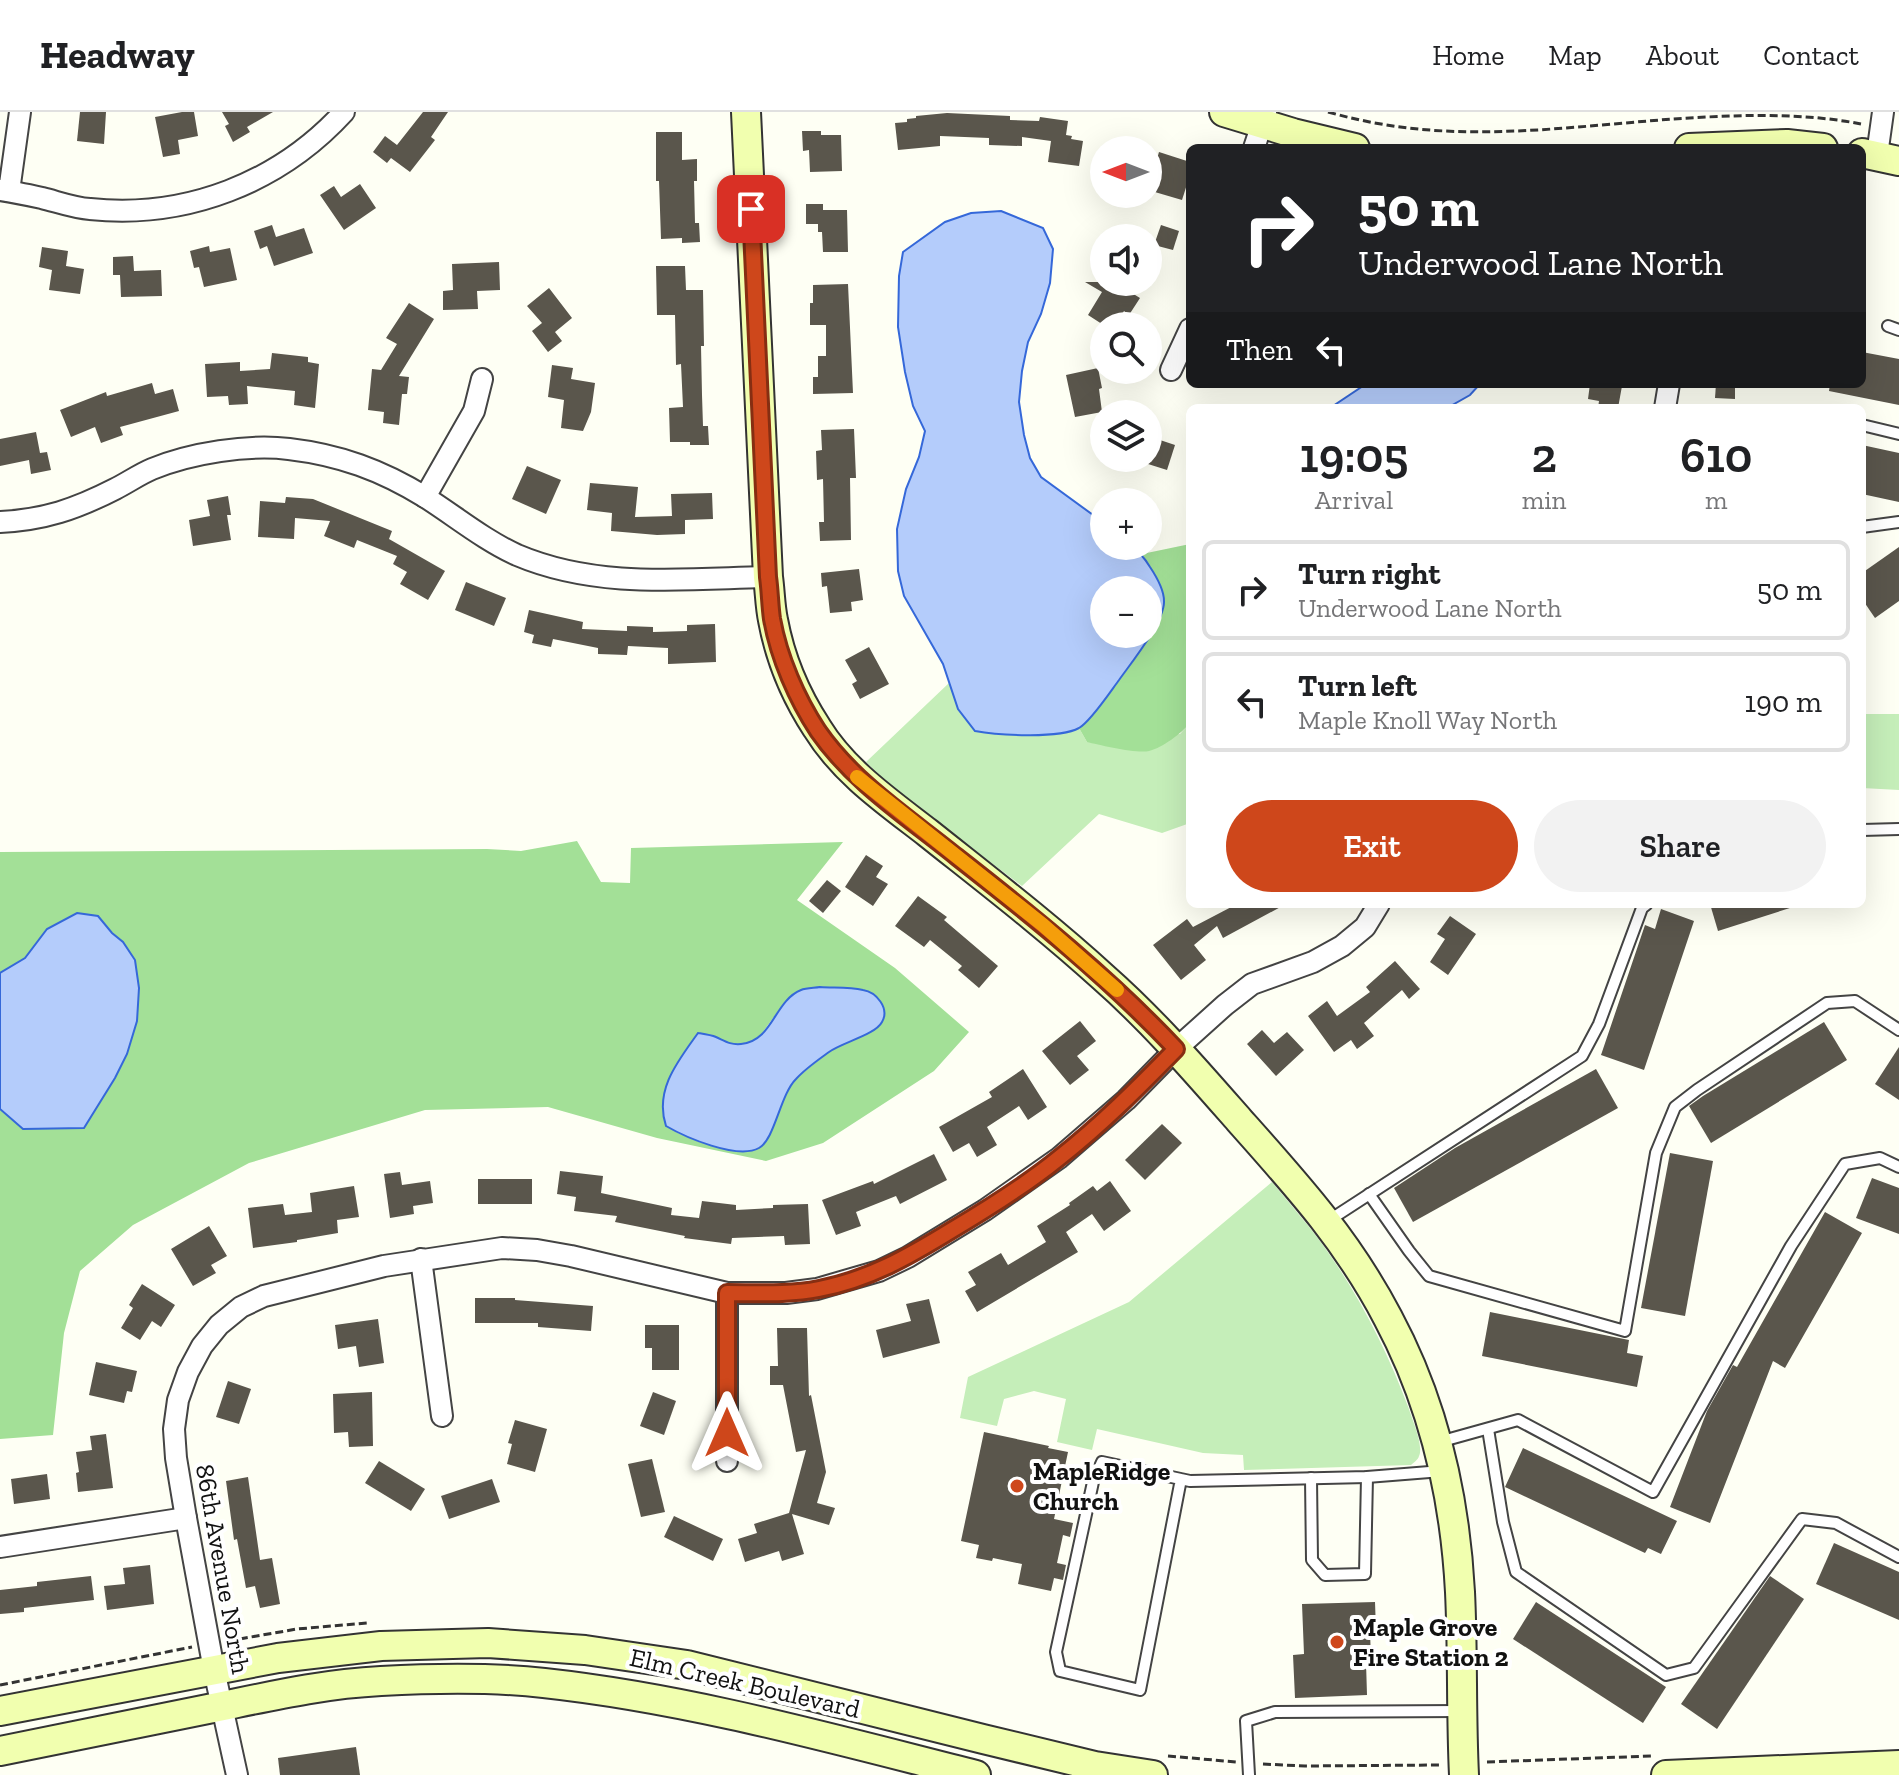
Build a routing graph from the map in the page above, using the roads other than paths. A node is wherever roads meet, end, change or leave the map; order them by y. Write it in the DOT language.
graph roads {
  1 [pos="20,112"];
  2 [pos="344,112"];
  3 [pos="746,112"];
  4 [pos="1224,112"];
  5 [pos="1261,128"];
  6 [pos="1336,144"];
  7 [pos="4,190"];
  8 [pos="1186,338"];
  9 [pos="1171,370"];
  10 [pos="482,379"];
  11 [pos="1866,426"];
  12 [pos="1899,434"];
  13 [pos="425,497"];
  14 [pos="0,522"];
  15 [pos="1899,522"];
  16 [pos="1866,526"];
  17 [pos="768,577"];
  18 [pos="1899,829"];
  19 [pos="1866,830"];
  20 [pos="1377,908"];
  21 [pos="1642,908"];
  22 [pos="1899,1030"];
  23 [pos="1176,1049"];
  24 [pos="1899,1167"];
  25 [pos="1369,1194"];
  26 [pos="1327,1222"];
  27 [pos="421,1259"];
  28 [pos="727,1293"];
  29 [pos="442,1416"];
  30 [pos="1488,1429"];
  31 [pos="1437,1443"];
  32 [pos="727,1461"];
  33 [pos="1444,1471"];
  34 [pos="1367,1477"];
  35 [pos="1311,1478"];
  36 [pos="1181,1479"];
  37 [pos="186,1518"];
  38 [pos="0,1547"];
  39 [pos="1899,1557"];
  40 [pos="212,1657"];
  41 [pos="223,1706"];
  42 [pos="0,1711"];
  43 [pos="1463,1711"];
  44 [pos="0,1751"];
  45 [pos="1158,1765"];
  46 [pos="1664,1765"];
  47 [pos="1899,1765"];
  48 [pos="1464,1769"];
  49 [pos="237,1775"];
  50 [pos="976,1775"];
  51 [pos="1249,1775"];
  1 -- 7 [label="street"];
  2 -- 7 [label="street"];
  3 -- 17 [label="main road"];
  4 -- 5 [label="main road"];
  5 -- 6 [label="main road"];
  8 -- 9 [label="street"];
  10 -- 13 [label="street"];
  11 -- 12 [label="lane"];
  13 -- 14 [label="street"];
  13 -- 17 [label="street"];
  15 -- 16 [label="lane"];
  17 -- 23 [label="main road"];
  18 -- 19 [label="lane"];
  20 -- 23 [label="street, 86th Avenue North"];
  21 -- 25 [label="lane"];
  22 -- 25 [label="lane"];
  23 -- 26 [label="main road"];
  23 -- 28 [label="street, 86th Avenue North"];
  24 -- 30 [label="lane"];
  25 -- 26 [label="lane"];
  26 -- 31 [label="main road"];
  27 -- 28 [label="street, 86th Avenue North"];
  27 -- 29 [label="street"];
  27 -- 37 [label="street, 86th Avenue North"];
  28 -- 32 [label="street"];
  30 -- 31 [label="lane"];
  30 -- 39 [label="lane"];
  31 -- 33 [label="main road"];
  33 -- 34 [label="lane"];
  33 -- 43 [label="main road"];
  34 -- 35 [label="lane"];
  34 -- 35 [label="lane"];
  35 -- 36 [label="lane"];
  36 -- 36 [label="lane"];
  37 -- 38 [label="street"];
  37 -- 40 [label="street, 86th Avenue North"];
  40 -- 41 [label="street, 86th Avenue North"];
  40 -- 42 [label="main road, Elm Creek Boulevard"];
  40 -- 45 [label="main road, Elm Creek Boulevard"];
  41 -- 44 [label="main road, Elm Creek Boulevard"];
  41 -- 49 [label="street, 86th Avenue North"];
  41 -- 50 [label="main road, Elm Creek Boulevard"];
  43 -- 48 [label="main road"];
  43 -- 51 [label="lane"];
  46 -- 47 [label="main road"];
}
